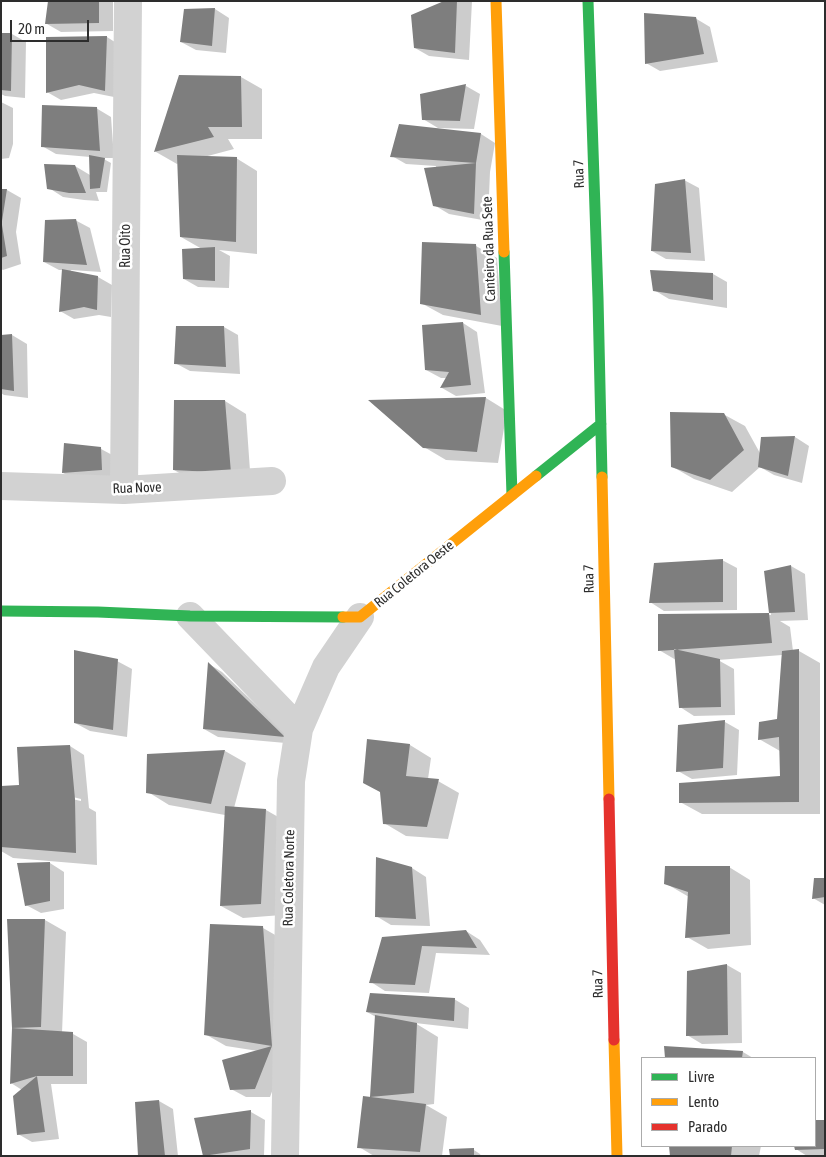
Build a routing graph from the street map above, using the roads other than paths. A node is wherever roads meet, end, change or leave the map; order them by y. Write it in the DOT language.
graph roads {
  1 [pos="128,1"];
  2 [pos="496,1"];
  3 [pos="588,1"];
  4 [pos="601,424"];
  5 [pos="272,481"];
  6 [pos="1,486"];
  7 [pos="124,490"];
  8 [pos="512,495"];
  9 [pos="1,611"];
  10 [pos="190,616"];
  11 [pos="360,617"];
  12 [pos="299,730"];
  13 [pos="285,1156"];
  14 [pos="617,1156"];
  1 -- 7 [label="street, Rua Oito"];
  2 -- 8 [label="street, Canteiro da Rua Sete"];
  3 -- 4 [label="street, Rua 7"];
  4 -- 8 [label="street, Rua Coletora Oeste"];
  4 -- 14 [label="street, Rua 7"];
  5 -- 7 [label="street, Rua Nove"];
  6 -- 7 [label="street, Rua Nove"];
  8 -- 11 [label="street, Rua Coletora Oeste"];
  9 -- 10 [label="street"];
  10 -- 11 [label="street"];
  10 -- 12 [label="street"];
  11 -- 12 [label="street, Rua Coletora Norte"];
  12 -- 13 [label="street, Rua Coletora Norte"];
}
